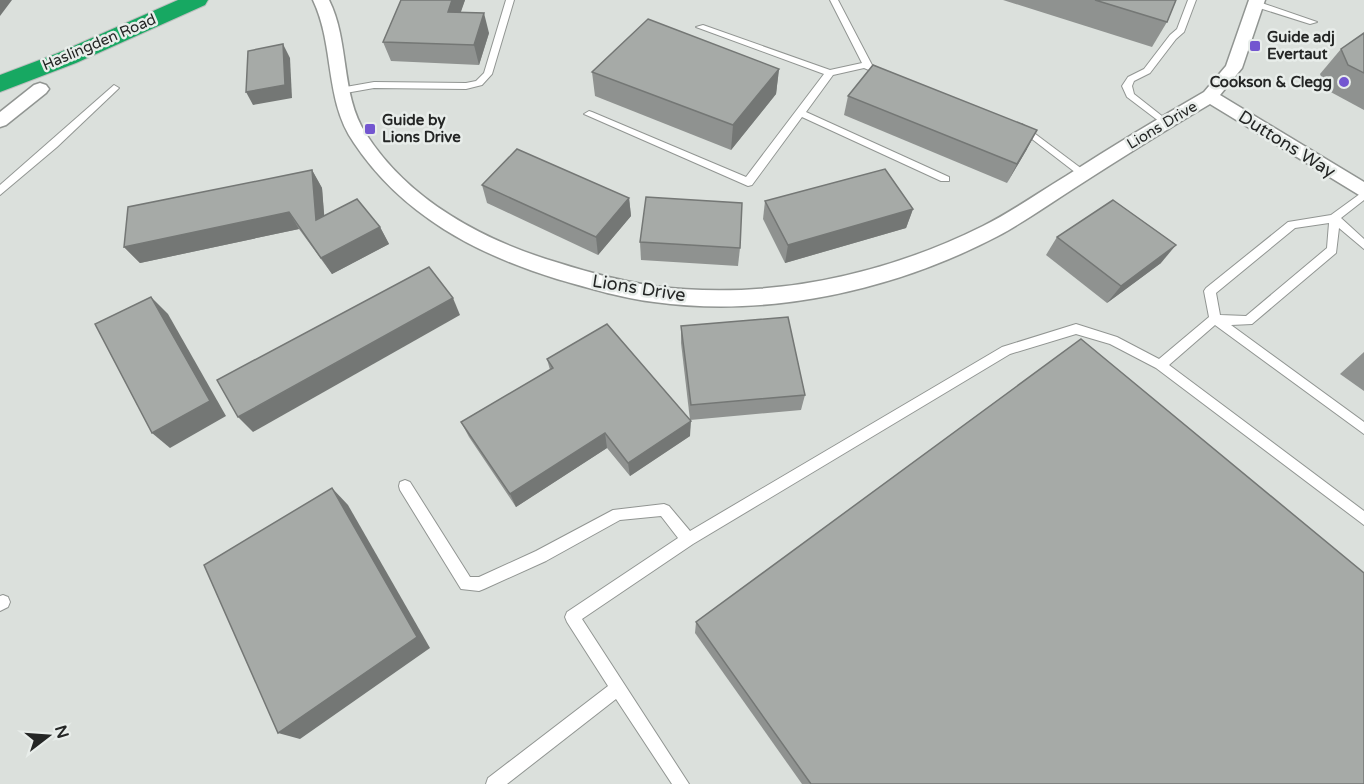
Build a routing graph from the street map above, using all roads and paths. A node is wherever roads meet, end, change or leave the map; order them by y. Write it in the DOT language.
graph roads {
  1 [pos="161,0"];
  2 [pos="197,0"];
  3 [pos="321,0"];
  4 [pos="510,0"];
  5 [pos="834,0"];
  6 [pos="1192,0"];
  7 [pos="1256,2"];
  8 [pos="1313,22"];
  9 [pos="700,27"];
  10 [pos="869,67"];
  11 [pos="0,69"];
  12 [pos="830,73"];
  13 [pos="891,76"];
  14 [pos="0,84"];
  15 [pos="114,88"];
  16 [pos="40,89"];
  17 [pos="340,91"];
  18 [pos="1210,96"];
  19 [pos="800,113"];
  20 [pos="589,114"];
  21 [pos="0,121"];
  22 [pos="1164,122"];
  23 [pos="1013,123"];
  24 [pos="1083,174"];
  25 [pos="945,179"];
  26 [pos="0,191"];
  27 [pos="1364,193"];
  28 [pos="1334,218"];
  29 [pos="1364,245"];
  30 [pos="1215,319"];
  31 [pos="1160,365"];
  32 [pos="1364,429"];
  33 [pos="405,486"];
  34 [pos="1364,519"];
  35 [pos="688,539"];
  36 [pos="618,688"];
  37 [pos="494,784"];
  38 [pos="681,784"];
  1 -- 11 [label="highway, Haslingden Road"];
  2 -- 14 [label="highway, Haslingden Road"];
  3 -- 17 [label="street, Lions Drive"];
  4 -- 17 [label="lane"];
  5 -- 10 [label="lane"];
  6 -- 22 [label="lane"];
  7 -- 8 [label="lane"];
  7 -- 18 [label="street, Lions Drive"];
  9 -- 12 [label="lane"];
  10 -- 12 [label="lane"];
  10 -- 13 [label="lane"];
  12 -- 19 [label="lane"];
  15 -- 26 [label="lane"];
  16 -- 21 [label="street, Haslingden Road"];
  17 -- 24 [label="street, Lions Drive"];
  18 -- 22 [label="street, Lions Drive"];
  18 -- 27 [label="street, Duttons Way"];
  19 -- 20 [label="lane"];
  19 -- 25 [label="lane"];
  22 -- 24 [label="street, Lions Drive"];
  23 -- 24 [label="lane"];
  27 -- 28 [label="lane"];
  28 -- 29 [label="lane"];
  28 -- 30 [label="lane"];
  28 -- 30 [label="lane"];
  30 -- 31 [label="lane"];
  30 -- 32 [label="lane"];
  31 -- 34 [label="lane"];
  31 -- 35 [label="lane"];
  33 -- 35 [label="lane"];
  35 -- 36 [label="lane"];
  36 -- 37 [label="lane"];
  36 -- 38 [label="lane"];
}
